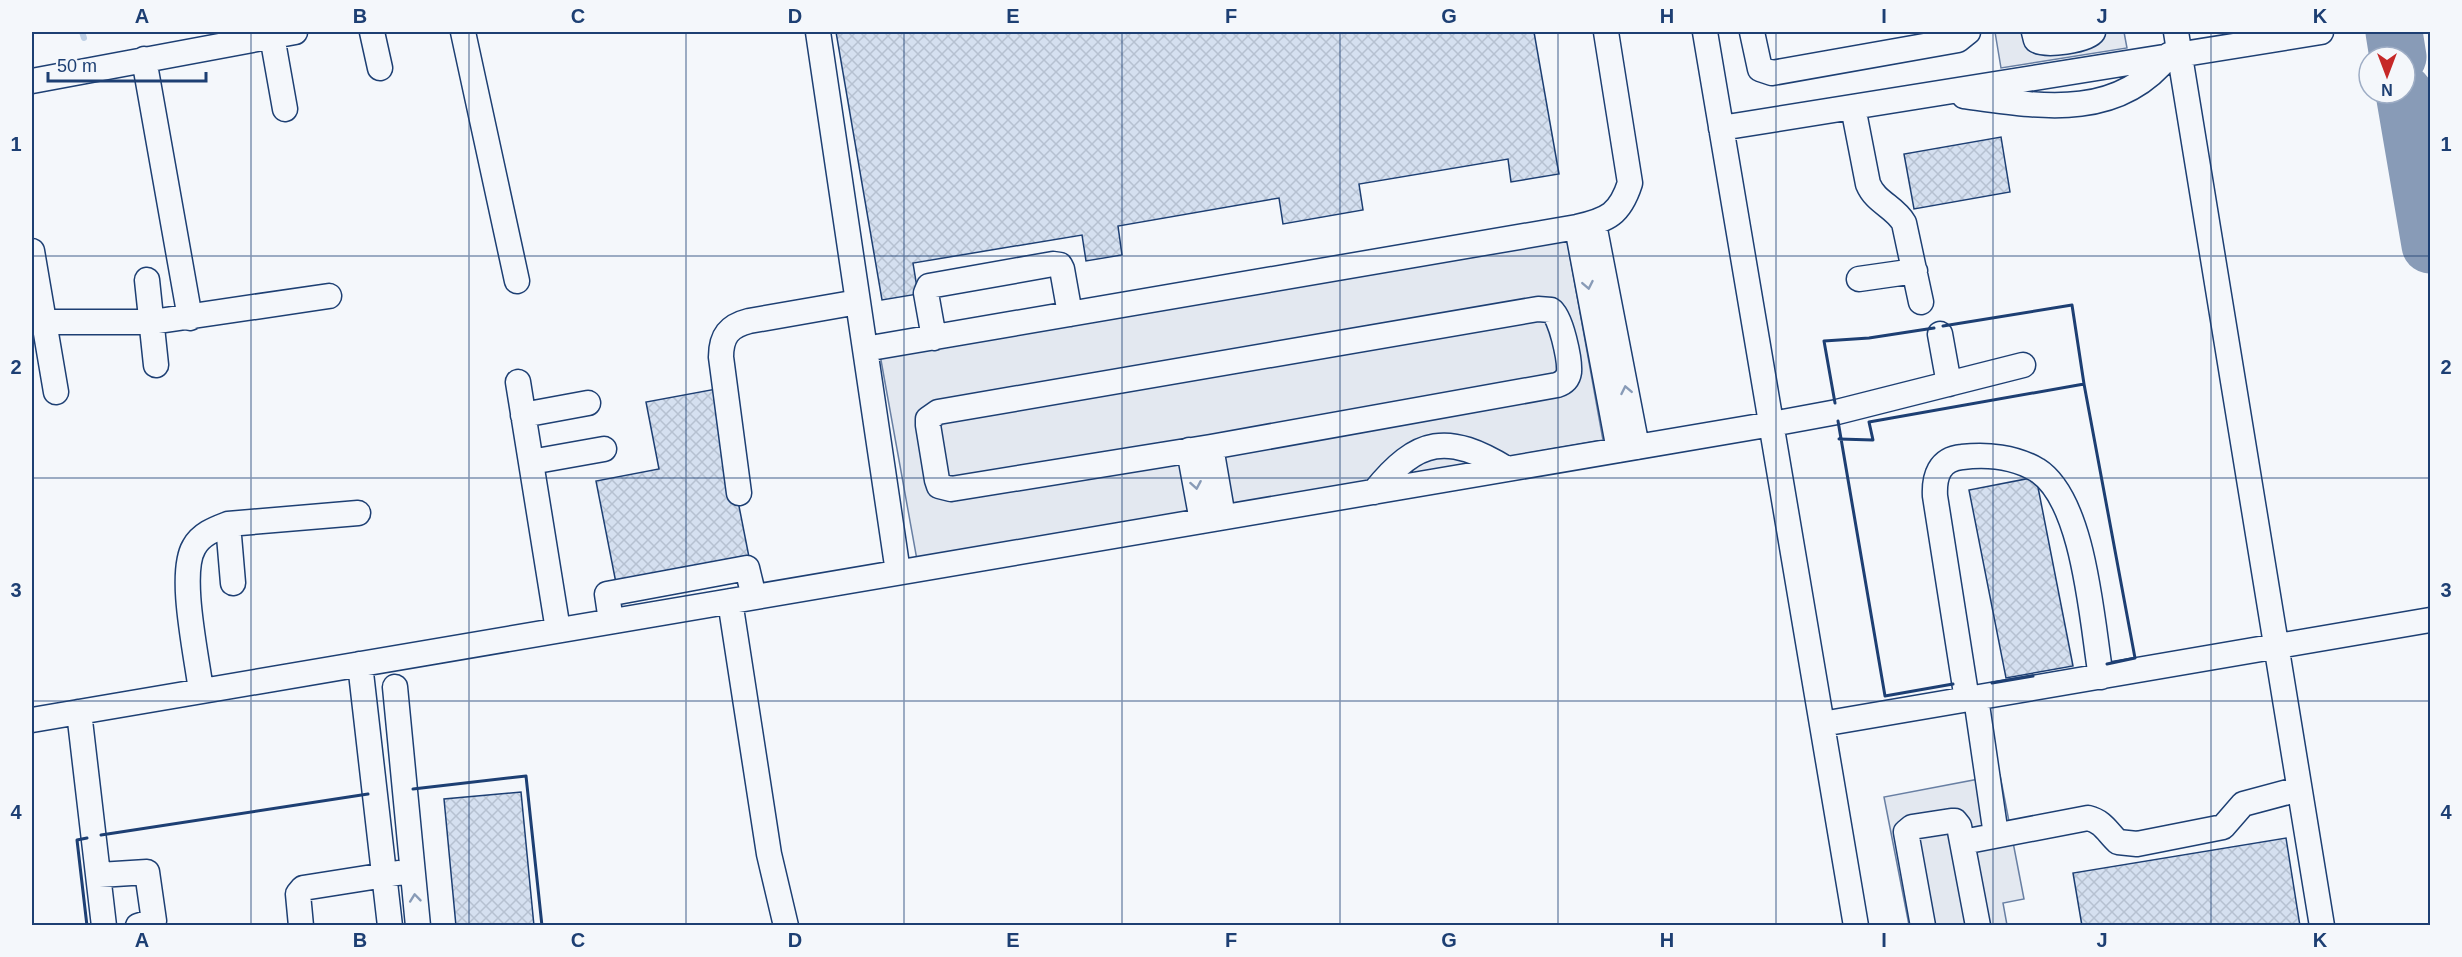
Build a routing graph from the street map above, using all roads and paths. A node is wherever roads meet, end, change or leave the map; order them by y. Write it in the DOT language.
graph roads {
  1 [pos="372,32"];
  2 [pos="463,32"];
  3 [pos="818,32"];
  4 [pos="1606,32"];
  5 [pos="1705,32"];
  6 [pos="1752,32"];
  7 [pos="1968,32"];
  8 [pos="2034,32"];
  9 [pos="2093,32"];
  10 [pos="2321,32"];
  11 [pos="283,34"];
  12 [pos="2175,47"];
  13 [pos="144,59"];
  14 [pos="380,68"];
  15 [pos="32,81"];
  16 [pos="1941,93"];
  17 [pos="1852,107"];
  18 [pos="285,109"];
  19 [pos="1721,128"];
  20 [pos="1586,226"];
  21 [pos="32,251"];
  22 [pos="1915,271"];
  23 [pos="1859,279"];
  24 [pos="147,280"];
  25 [pos="517,281"];
  26 [pos="329,296"];
  27 [pos="858,302"];
  28 [pos="1921,302"];
  29 [pos="1070,314"];
  30 [pos="190,318"];
  31 [pos="44,322"];
  32 [pos="152,322"];
  33 [pos="1940,334"];
  34 [pos="934,338"];
  35 [pos="865,349"];
  36 [pos="156,365"];
  37 [pos="2023,365"];
  38 [pos="518,382"];
  39 [pos="1949,384"];
  40 [pos="56,392"];
  41 [pos="588,403"];
  42 [pos="523,415"];
  43 [pos="1772,424"];
  44 [pos="1200,448"];
  45 [pos="604,449"];
  46 [pos="1628,449"];
  47 [pos="531,462"];
  48 [pos="1507,469"];
  49 [pos="1374,492"];
  50 [pos="739,493"];
  51 [pos="358,513"];
  52 [pos="1213,519"];
  53 [pos="228,524"];
  54 [pos="898,572"];
  55 [pos="233,583"];
  56 [pos="742,599"];
  57 [pos="2430,620"];
  58 [pos="611,621"];
  59 [pos="558,630"];
  60 [pos="2275,647"];
  61 [pos="360,664"];
  62 [pos="2101,677"];
  63 [pos="395,687"];
  64 [pos="201,691"];
  65 [pos="1972,699"];
  66 [pos="79,711"];
  67 [pos="32,720"];
  68 [pos="1822,724"];
  69 [pos="2299,789"];
  70 [pos="1996,835"];
  71 [pos="1963,842"];
  72 [pos="412,871"];
  73 [pos="99,875"];
  74 [pos="384,875"];
  75 [pos="104,926"];
  76 [pos="138,926"];
  77 [pos="301,926"];
  78 [pos="390,926"];
  79 [pos="418,926"];
  80 [pos="786,926"];
  81 [pos="1856,926"];
  82 [pos="1923,926"];
  83 [pos="1978,926"];
  84 [pos="2322,926"];
  1 -- 14 [label="lane"];
  2 -- 25 [label="lane"];
  3 -- 27 [label="lane"];
  4 -- 20 [label="lane"];
  5 -- 19 [label="lane"];
  6 -- 7 [label="lane"];
  8 -- 9 [label="lane"];
  10 -- 12 [label="lane"];
  11 -- 13 [label="lane"];
  11 -- 18 [label="lane"];
  12 -- 16 [label="lane"];
  12 -- 16 [label="lane"];
  12 -- 60 [label="lane"];
  13 -- 15 [label="lane"];
  13 -- 30 [label="lane"];
  16 -- 17 [label="lane"];
  17 -- 19 [label="lane"];
  17 -- 22 [label="lane"];
  19 -- 43 [label="lane"];
  20 -- 29 [label="lane"];
  20 -- 46 [label="lane"];
  21 -- 31 [label="lane"];
  22 -- 23 [label="lane"];
  22 -- 28 [label="lane"];
  24 -- 32 [label="lane"];
  26 -- 30 [label="lane"];
  27 -- 35 [label="lane"];
  27 -- 50 [label="lane"];
  29 -- 34 [label="lane"];
  29 -- 34 [label="lane"];
  30 -- 32 [label="lane"];
  31 -- 32 [label="lane"];
  31 -- 40 [label="lane"];
  32 -- 36 [label="lane"];
  33 -- 39 [label="lane"];
  34 -- 35 [label="lane"];
  35 -- 54 [label="lane"];
  37 -- 39 [label="lane"];
  38 -- 42 [label="lane"];
  39 -- 43 [label="lane"];
  41 -- 42 [label="lane"];
  42 -- 47 [label="lane"];
  43 -- 46 [label="lane"];
  43 -- 68 [label="lane"];
  44 -- 44 [label="lane"];
  44 -- 52 [label="lane"];
  45 -- 47 [label="lane"];
  46 -- 48 [label="lane"];
  47 -- 59 [label="lane"];
  48 -- 49 [label="lane"];
  48 -- 49 [label="lane"];
  49 -- 52 [label="lane"];
  51 -- 53 [label="lane"];
  52 -- 54 [label="lane"];
  53 -- 55 [label="lane"];
  53 -- 64 [label="lane"];
  54 -- 56 [label="lane"];
  56 -- 58 [label="lane"];
  56 -- 58 [label="lane"];
  56 -- 80 [label="lane"];
  57 -- 60 [label="lane"];
  58 -- 59 [label="lane"];
  59 -- 61 [label="lane"];
  60 -- 62 [label="lane"];
  60 -- 69 [label="lane"];
  61 -- 64 [label="lane"];
  61 -- 74 [label="lane"];
  62 -- 65 [label="lane"];
  62 -- 65 [label="lane"];
  63 -- 72 [label="lane"];
  64 -- 66 [label="lane"];
  65 -- 68 [label="lane"];
  65 -- 70 [label="lane"];
  66 -- 67 [label="lane"];
  66 -- 73 [label="lane"];
  68 -- 81 [label="lane"];
  69 -- 70 [label="lane"];
  69 -- 84 [label="lane"];
  70 -- 71 [label="lane"];
  71 -- 82 [label="lane"];
  71 -- 83 [label="lane"];
  72 -- 74 [label="lane"];
  79 -- 72 [label="lane, one-way"];
  73 -- 75 [label="lane"];
  73 -- 76 [label="lane"];
  74 -- 77 [label="lane"];
  74 -- 78 [label="lane"];
}
